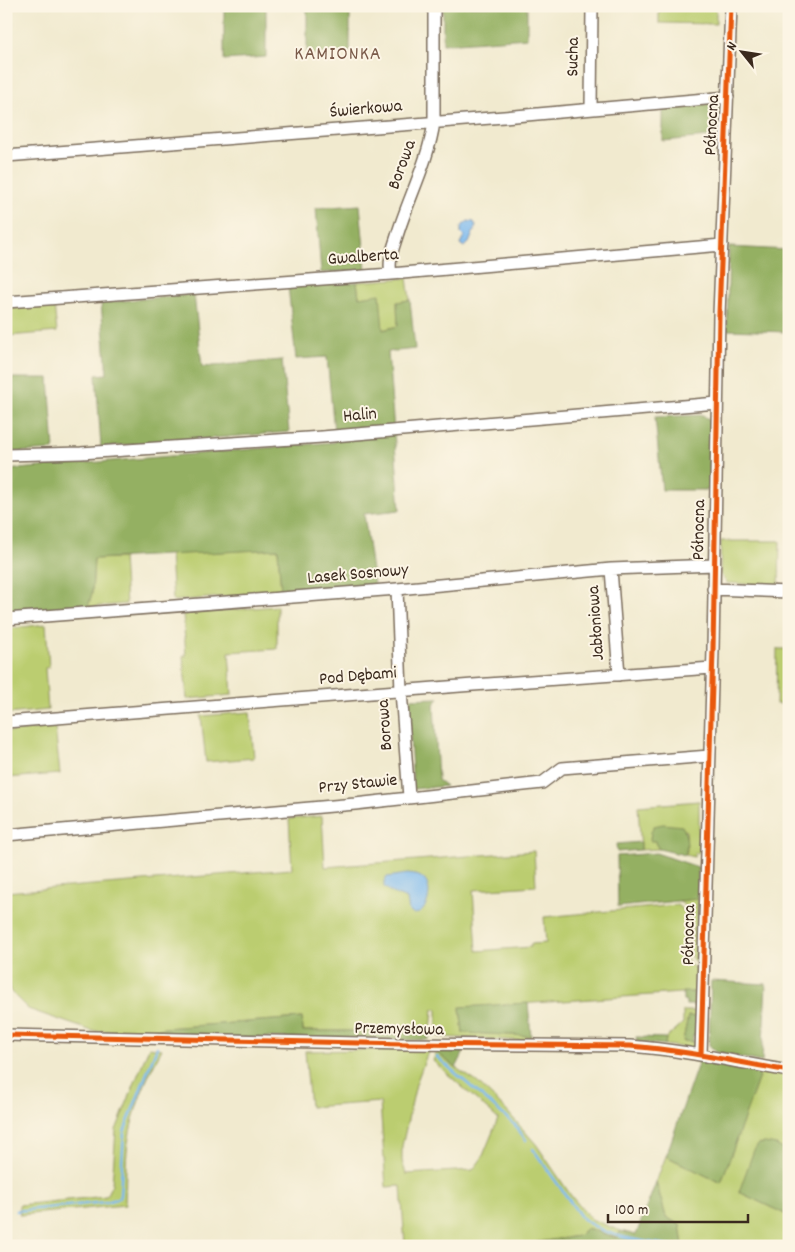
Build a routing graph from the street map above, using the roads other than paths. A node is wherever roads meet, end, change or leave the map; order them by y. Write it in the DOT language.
graph roads {
  1 [pos="434,6"];
  2 [pos="592,6"];
  3 [pos="731,6"];
  4 [pos="728,97"];
  5 [pos="591,108"];
  6 [pos="434,122"];
  7 [pos="6,156"];
  8 [pos="722,245"];
  9 [pos="391,274"];
  10 [pos="6,302"];
  11 [pos="717,403"];
  12 [pos="6,455"];
  13 [pos="714,565"];
  14 [pos="611,569"];
  15 [pos="397,589"];
  16 [pos="712,589"];
  17 [pos="789,592"];
  18 [pos="6,619"];
  19 [pos="712,668"];
  20 [pos="618,675"];
  21 [pos="401,691"];
  22 [pos="6,722"];
  23 [pos="709,756"];
  24 [pos="409,797"];
  25 [pos="6,835"];
  26 [pos="6,1035"];
  27 [pos="701,1054"];
  28 [pos="789,1071"];
  1 -- 6 [label="street, Borowa"];
  2 -- 5 [label="street, Sucha"];
  3 -- 4 [label="street, Północna"];
  4 -- 5 [label="street, Świerkowa"];
  4 -- 8 [label="street, Północna"];
  5 -- 6 [label="street, Świerkowa"];
  6 -- 7 [label="street, Świerkowa"];
  6 -- 9 [label="street, Borowa"];
  8 -- 9 [label="street, Gwalberta"];
  8 -- 11 [label="street, Północna"];
  9 -- 10 [label="street, Gwalberta"];
  11 -- 12 [label="street, Halin"];
  11 -- 13 [label="street, Północna"];
  13 -- 14 [label="street, Lasek Sosnowy"];
  13 -- 16 [label="street, Północna"];
  14 -- 15 [label="street, Lasek Sosnowy"];
  14 -- 20 [label="street, Jabłoniowa"];
  15 -- 18 [label="street, Lasek Sosnowy"];
  15 -- 21 [label="street, Borowa"];
  16 -- 17 [label="street"];
  16 -- 19 [label="street, Północna"];
  19 -- 20 [label="street, Pod Dębami"];
  19 -- 23 [label="street, Północna"];
  20 -- 21 [label="street, Pod Dębami"];
  21 -- 22 [label="street, Pod Dębami"];
  21 -- 24 [label="street, Borowa"];
  23 -- 24 [label="street, Przy Stawie"];
  23 -- 27 [label="street, Północna"];
  24 -- 25 [label="street, Przy Stawie"];
  26 -- 27 [label="street, Przemysłowa"];
  27 -- 28 [label="street, Przemysłowa"];
}
